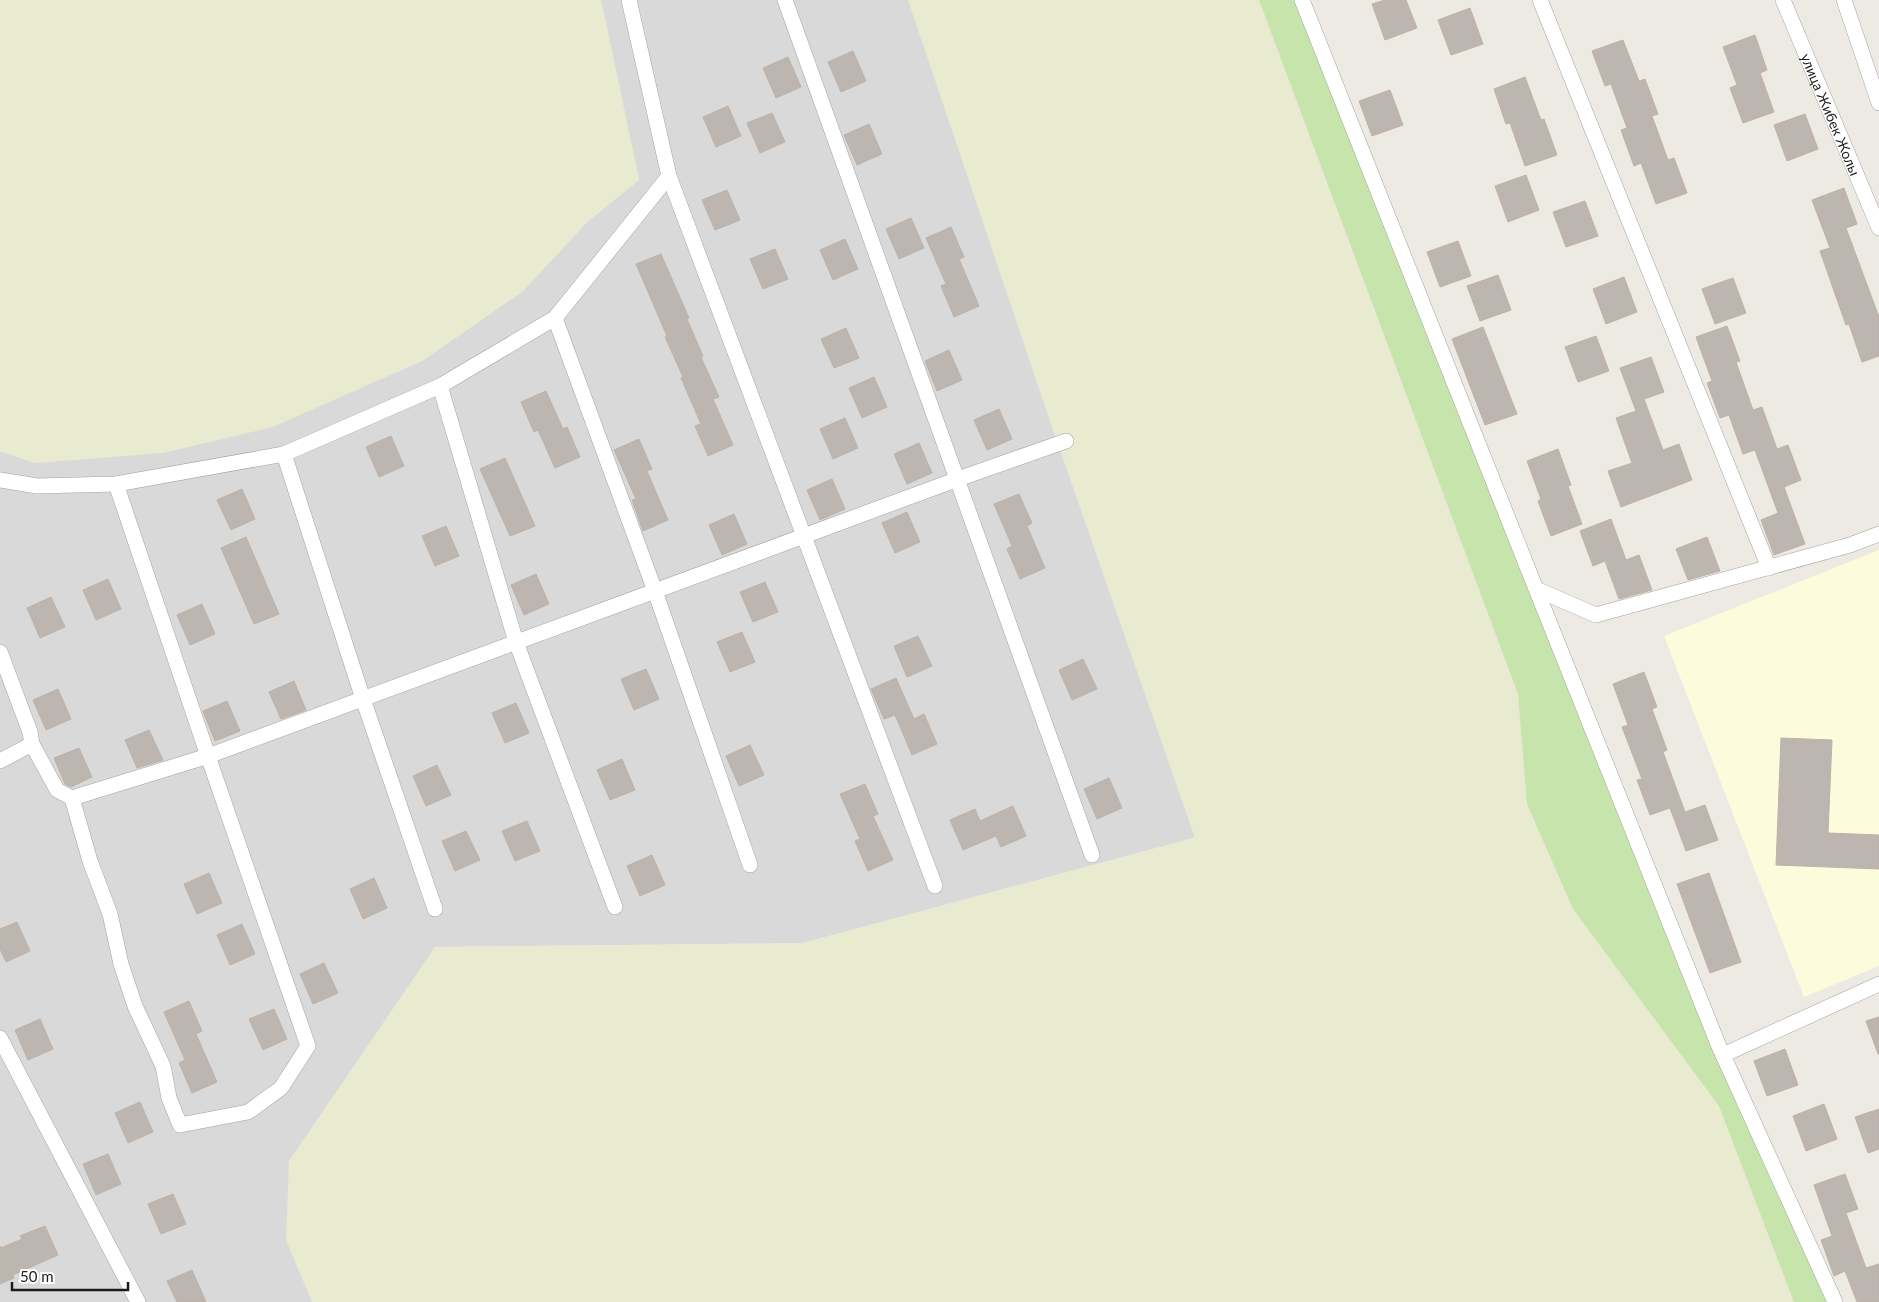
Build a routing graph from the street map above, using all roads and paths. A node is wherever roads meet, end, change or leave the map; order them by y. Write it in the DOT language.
graph roads {
  1 [pos="629,0"];
  2 [pos="785,0"];
  3 [pos="1302,0"];
  4 [pos="1540,0"];
  5 [pos="1783,0"];
  6 [pos="1844,0"];
  7 [pos="1879,103"];
  8 [pos="669,176"];
  9 [pos="1879,228"];
  10 [pos="555,318"];
  11 [pos="440,386"];
  12 [pos="1066,441"];
  13 [pos="284,454"];
  14 [pos="958,479"];
  15 [pos="0,480"];
  16 [pos="116,484"];
  17 [pos="1879,534"];
  18 [pos="803,536"];
  19 [pos="1768,568"];
  20 [pos="1536,589"];
  21 [pos="656,591"];
  22 [pos="516,642"];
  23 [pos="0,652"];
  24 [pos="363,699"];
  25 [pos="32,744"];
  26 [pos="208,756"];
  27 [pos="0,761"];
  28 [pos="72,798"];
  29 [pos="1092,854"];
  30 [pos="750,865"];
  31 [pos="935,886"];
  32 [pos="615,907"];
  33 [pos="435,910"];
  34 [pos="1879,984"];
  35 [pos="0,1038"];
  36 [pos="1723,1055"];
  37 [pos="138,1302"];
  38 [pos="1835,1302"];
  1 -- 8 [label="street"];
  2 -- 14 [label="street"];
  3 -- 20 [label="street"];
  4 -- 19 [label="street"];
  5 -- 9 [label="street, улица Жибек Жолы"];
  6 -- 7 [label="street"];
  8 -- 10 [label="street"];
  8 -- 18 [label="street"];
  10 -- 11 [label="street"];
  10 -- 21 [label="street"];
  11 -- 13 [label="street"];
  11 -- 22 [label="street"];
  12 -- 14 [label="street"];
  13 -- 16 [label="street"];
  13 -- 24 [label="street"];
  14 -- 18 [label="street"];
  14 -- 29 [label="street"];
  15 -- 16 [label="street"];
  16 -- 26 [label="street"];
  17 -- 19 [label="street"];
  18 -- 21 [label="street"];
  18 -- 31 [label="street"];
  19 -- 20 [label="street"];
  20 -- 36 [label="street"];
  21 -- 22 [label="street"];
  21 -- 30 [label="street"];
  22 -- 24 [label="street"];
  22 -- 32 [label="street"];
  23 -- 25 [label="street"];
  24 -- 26 [label="street"];
  24 -- 33 [label="street"];
  25 -- 27 [label="street"];
  25 -- 28 [label="street"];
  26 -- 28 [label="street"];
  26 -- 28 [label="street"];
  34 -- 36 [label="street"];
  35 -- 37 [label="street"];
  36 -- 38 [label="street"];
}
